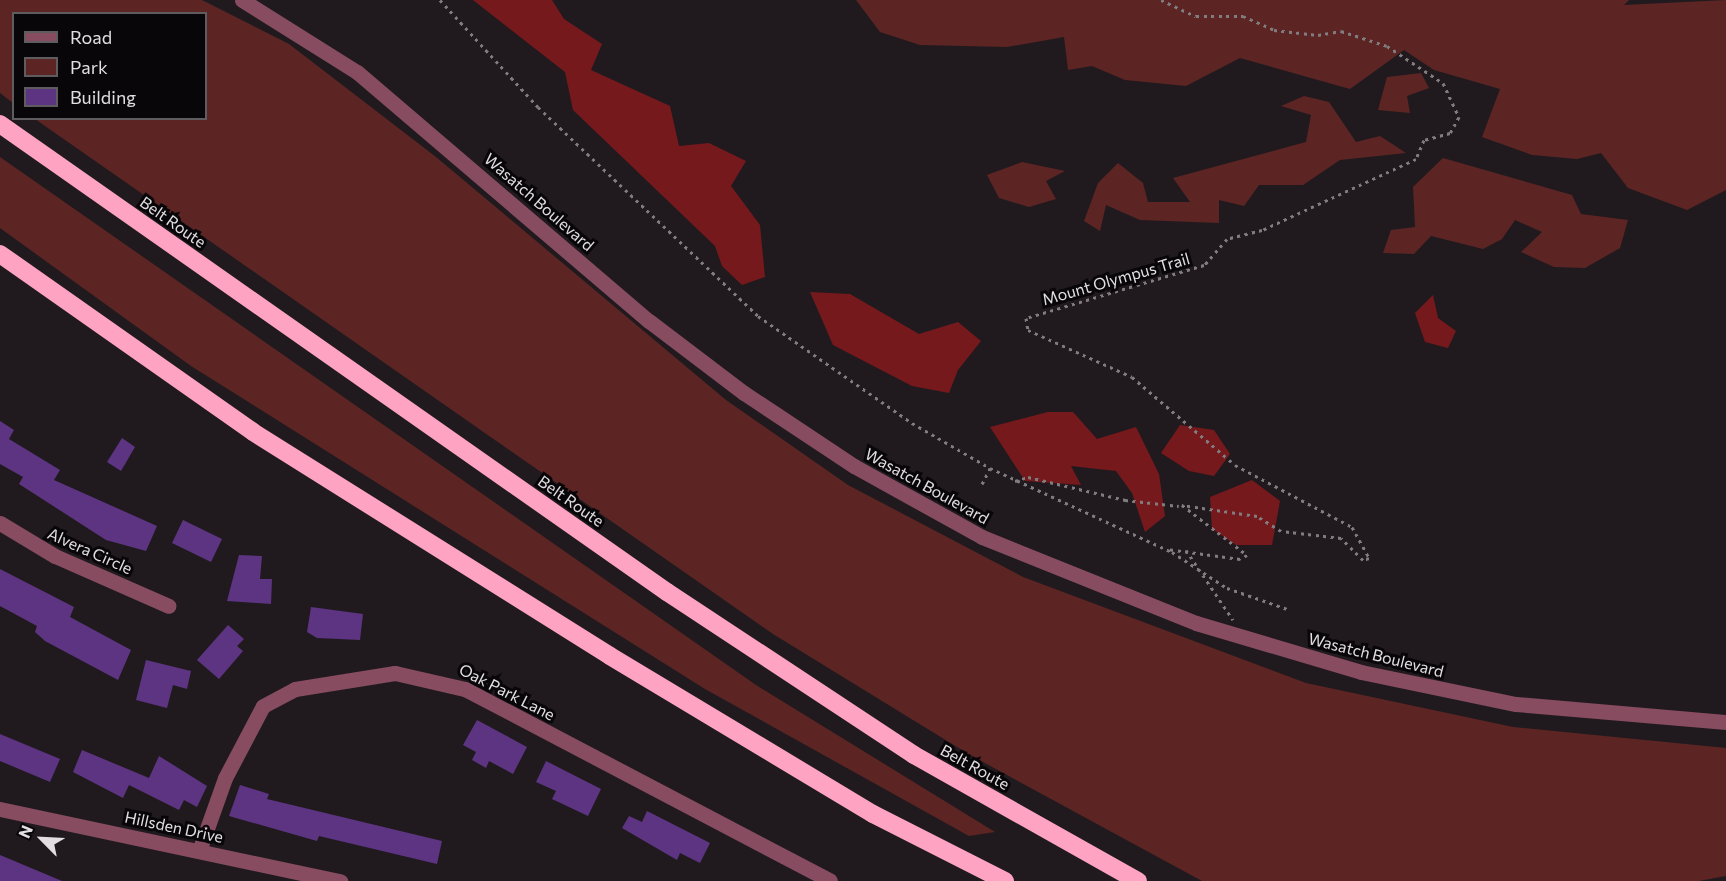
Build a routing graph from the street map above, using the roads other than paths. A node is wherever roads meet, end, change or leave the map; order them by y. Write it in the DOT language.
graph roads {
  1 [pos="242,0"];
  2 [pos="0,124"];
  3 [pos="0,254"];
  4 [pos="0,523"];
  5 [pos="169,606"];
  6 [pos="1726,722"];
  7 [pos="0,809"];
  8 [pos="199,851"];
  9 [pos="340,881"];
  10 [pos="830,881"];
  11 [pos="1005,881"];
  12 [pos="1138,881"];
  1 -- 6 [label="street, Wasatch Boulevard"];
  2 -- 12 [label="highway, Belt Route"];
  3 -- 11 [label="highway"];
  4 -- 5 [label="street, Alvera Circle"];
  7 -- 8 [label="street, Hillsden Drive"];
  8 -- 9 [label="street, Hillsden Drive"];
  8 -- 10 [label="street, Oak Park Lane"];
}
